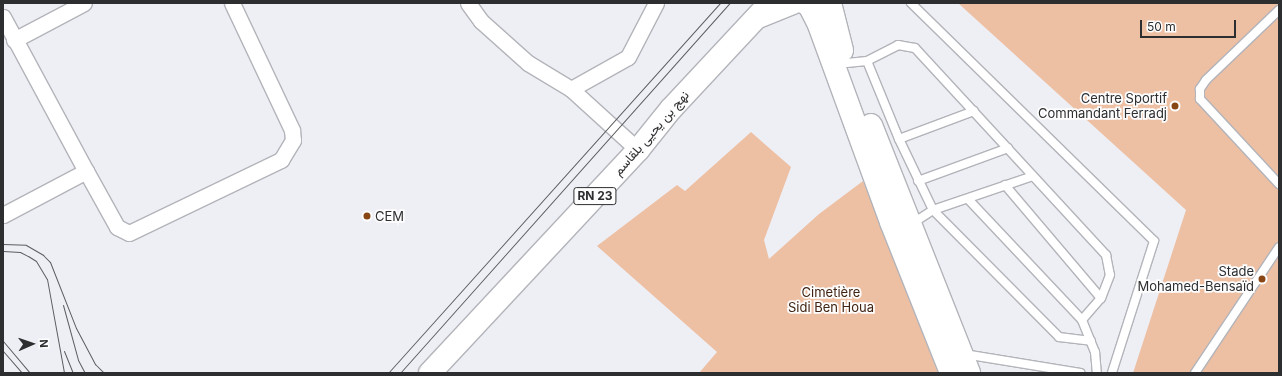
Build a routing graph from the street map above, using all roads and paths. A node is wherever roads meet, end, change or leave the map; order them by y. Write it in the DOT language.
graph roads {
  1 [pos="84,3"];
  2 [pos="232,3"];
  3 [pos="468,3"];
  4 [pos="656,3"];
  5 [pos="793,3"];
  6 [pos="805,3"];
  7 [pos="808,3"];
  8 [pos="811,3"];
  9 [pos="830,3"];
  10 [pos="911,3"];
  11 [pos="764,10"];
  12 [pos="1279,10"];
  13 [pos="3,17"];
  14 [pos="14,40"];
  15 [pos="857,62"];
  16 [pos="571,89"];
  17 [pos="974,111"];
  18 [pos="899,139"];
  19 [pos="1008,148"];
  20 [pos="638,150"];
  21 [pos="86,171"];
  22 [pos="1033,176"];
  23 [pos="918,181"];
  24 [pos="1279,184"];
  25 [pos="1004,185"];
  26 [pos="968,198"];
  27 [pos="934,210"];
  28 [pos="3,215"];
  29 [pos="912,230"];
  30 [pos="1279,247"];
  31 [pos="1101,298"];
  32 [pos="1082,320"];
  33 [pos="1090,341"];
  34 [pos="956,364"];
  35 [pos="430,373"];
  36 [pos="1080,373"];
  37 [pos="1097,373"];
  38 [pos="1112,373"];
  39 [pos="1195,373"];
  1 -- 14 [label="street"];
  2 -- 21 [label="street"];
  3 -- 16 [label="street"];
  4 -- 16 [label="street"];
  5 -- 11 [label="main road, نهج بن يحيى بلقاسم / RN 23"];
  6 -- 7 [label="main road"];
  7 -- 8 [label="main road"];
  7 -- 34 [label="main road"];
  9 -- 15 [label="main road"];
  10 -- 38 [label="lane"];
  11 -- 20 [label="main road, نهج بن يحيى بلقاسم / RN 23"];
  12 -- 24 [label="lane"];
  13 -- 14 [label="street"];
  14 -- 21 [label="street"];
  15 -- 17 [label="lane"];
  15 -- 18 [label="lane"];
  15 -- 29 [label="main road"];
  16 -- 20 [label="street"];
  17 -- 18 [label="lane"];
  17 -- 19 [label="lane"];
  18 -- 23 [label="lane"];
  19 -- 22 [label="lane"];
  19 -- 23 [label="lane"];
  20 -- 35 [label="main road, نهج بن يحيى بلقاسم / RN 23"];
  21 -- 28 [label="street"];
  22 -- 25 [label="lane"];
  22 -- 31 [label="lane"];
  23 -- 27 [label="lane"];
  25 -- 26 [label="lane"];
  25 -- 31 [label="lane"];
  26 -- 27 [label="lane"];
  26 -- 32 [label="lane"];
  27 -- 29 [label="lane"];
  27 -- 33 [label="lane"];
  29 -- 34 [label="main road"];
  30 -- 39 [label="lane"];
  31 -- 32 [label="lane"];
  32 -- 33 [label="lane"];
  33 -- 37 [label="lane"];
  34 -- 36 [label="lane"];
}
